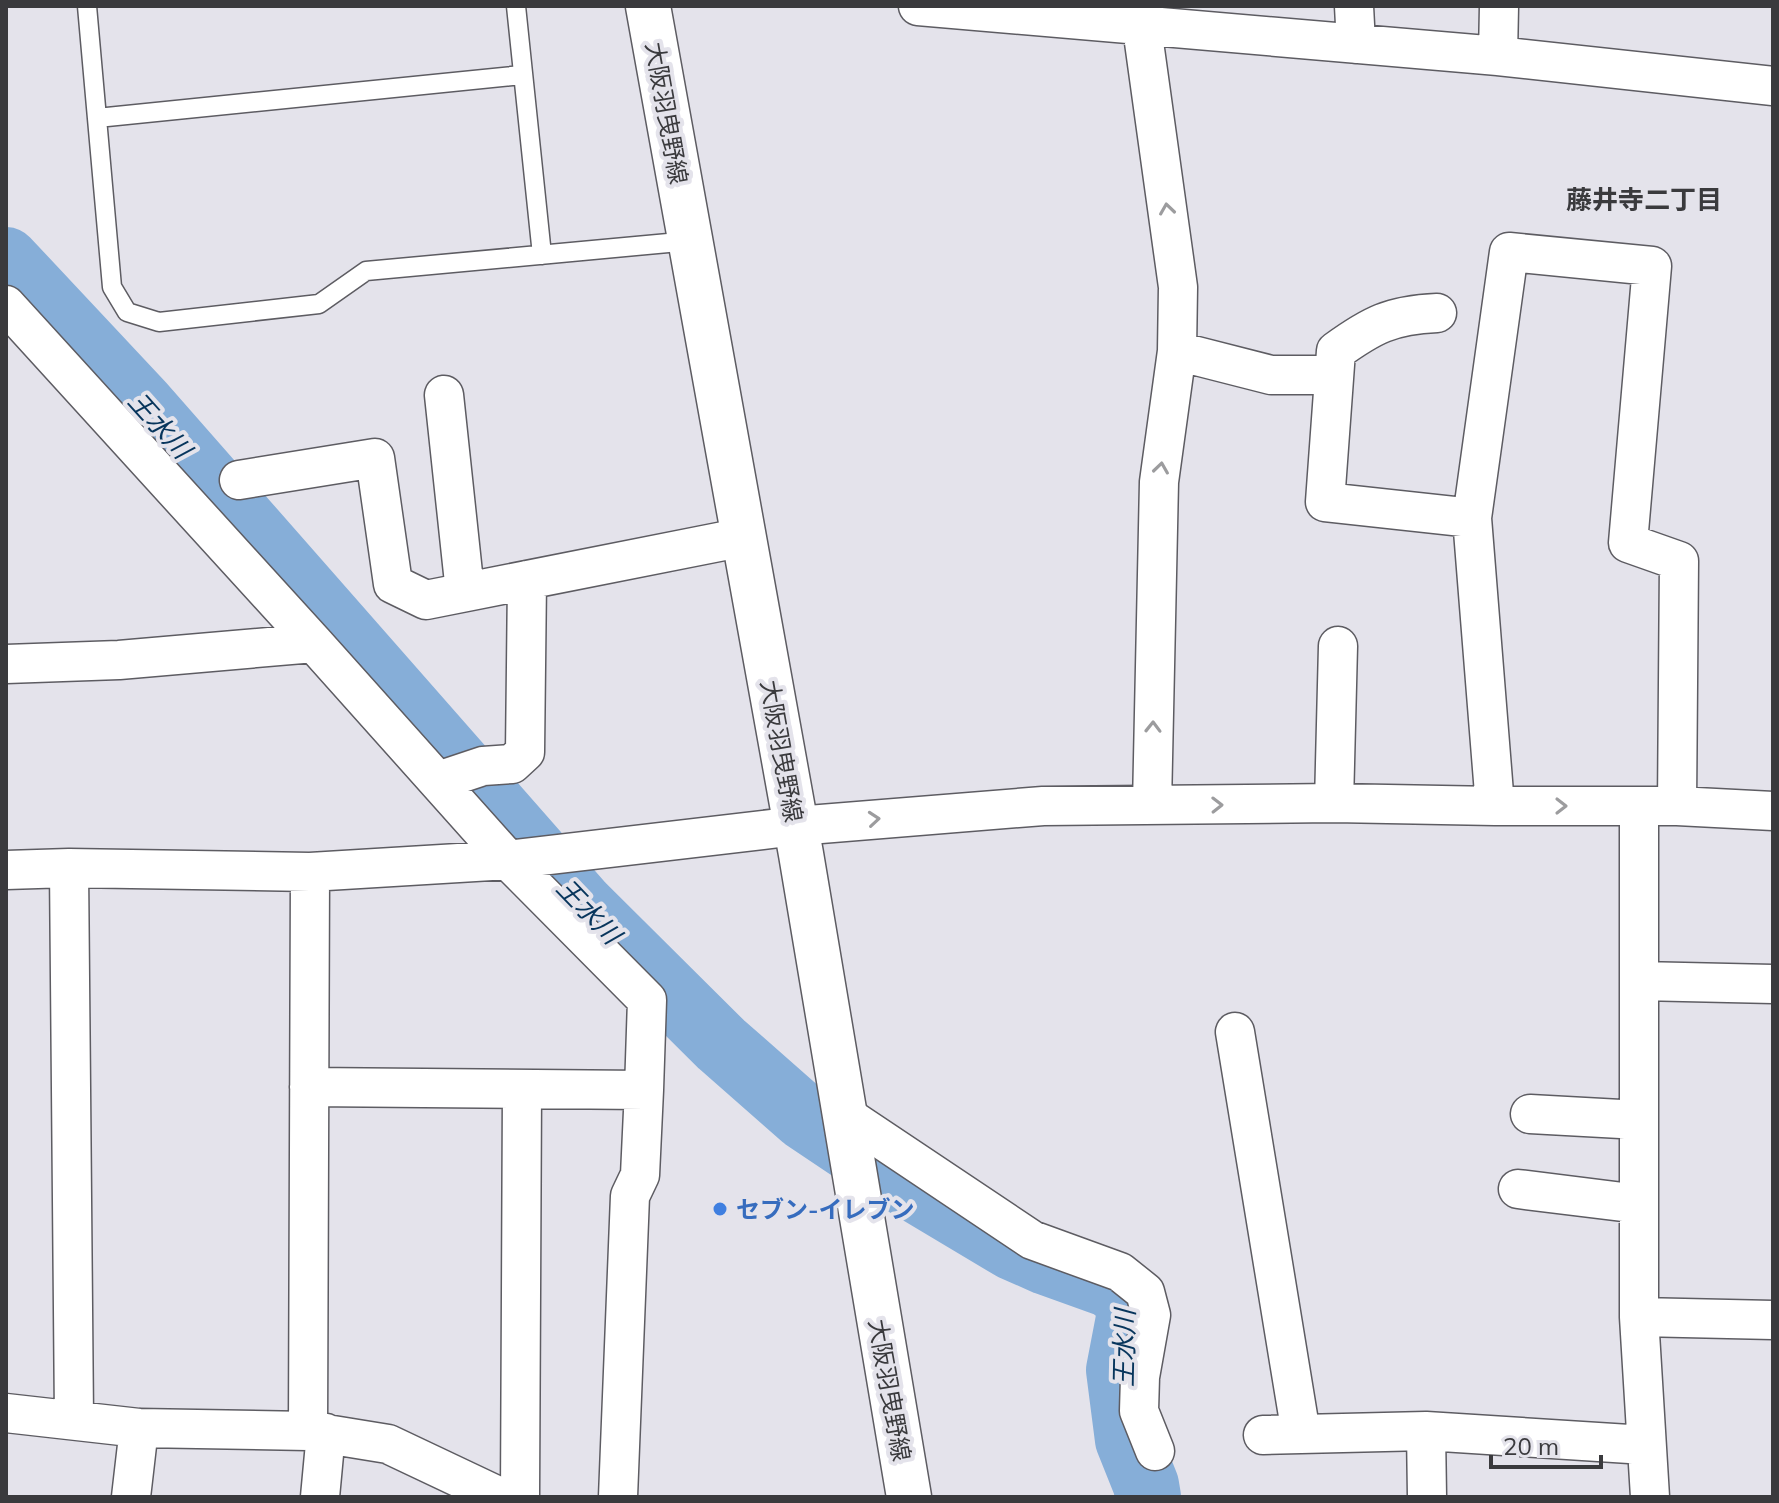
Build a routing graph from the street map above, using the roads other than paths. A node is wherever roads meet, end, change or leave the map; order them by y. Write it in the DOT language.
graph roads {
  1 [pos="87,6"];
  2 [pos="516,6"];
  3 [pos="648,6"];
  4 [pos="918,6"];
  5 [pos="1354,6"];
  6 [pos="1499,6"];
  7 [pos="1140,16"];
  8 [pos="1356,44"];
  9 [pos="1498,56"];
  10 [pos="522,75"];
  11 [pos="1773,86"];
  12 [pos="97,118"];
  13 [pos="690,241"];
  14 [pos="542,255"];
  15 [pos="6,305"];
  16 [pos="1437,313"];
  17 [pos="1177,351"];
  18 [pos="1334,375"];
  19 [pos="444,395"];
  20 [pos="239,480"];
  21 [pos="1472,518"];
  22 [pos="744,537"];
  23 [pos="527,580"];
  24 [pos="465,592"];
  25 [pos="314,643"];
  26 [pos="1338,646"];
  27 [pos="6,664"];
  28 [pos="438,781"];
  29 [pos="1334,803"];
  30 [pos="1152,805"];
  31 [pos="1495,806"];
  32 [pos="1639,806"];
  33 [pos="1677,806"];
  34 [pos="1773,811"];
  35 [pos="796,826"];
  36 [pos="531,857"];
  37 [pos="69,868"];
  38 [pos="6,870"];
  39 [pos="310,872"];
  40 [pos="1639,981"];
  41 [pos="1773,984"];
  42 [pos="1235,1032"];
  43 [pos="309,1087"];
  44 [pos="522,1089"];
  45 [pos="644,1090"];
  46 [pos="1530,1114"];
  47 [pos="1639,1120"];
  48 [pos="849,1144"];
  49 [pos="1518,1189"];
  50 [pos="1639,1204"];
  51 [pos="1639,1317"];
  52 [pos="1773,1320"];
  53 [pos="6,1413"];
  54 [pos="74,1419"];
  55 [pos="139,1428"];
  56 [pos="1426,1431"];
  57 [pos="317,1432"];
  58 [pos="1301,1434"];
  59 [pos="1263,1435"];
  60 [pos="1645,1445"];
  61 [pos="1155,1451"];
  62 [pos="487,1494"];
  63 [pos="131,1497"];
  64 [pos="320,1497"];
  65 [pos="520,1497"];
  66 [pos="618,1497"];
  67 [pos="909,1497"];
  68 [pos="1427,1497"];
  69 [pos="1650,1497"];
  1 -- 12 [label="lane"];
  2 -- 10 [label="lane"];
  3 -- 13 [label="main road, 大阪羽曳野線"];
  4 -- 7 [label="street"];
  5 -- 8 [label="street"];
  6 -- 9 [label="street"];
  7 -- 8 [label="street"];
  17 -- 7 [label="street, one-way"];
  8 -- 9 [label="street"];
  9 -- 11 [label="street"];
  10 -- 12 [label="lane"];
  10 -- 14 [label="lane"];
  12 -- 14 [label="lane"];
  13 -- 14 [label="lane"];
  13 -- 22 [label="main road, 大阪羽曳野線"];
  15 -- 25 [label="street"];
  16 -- 18 [label="street"];
  17 -- 18 [label="street"];
  30 -- 17 [label="street, one-way"];
  18 -- 21 [label="street"];
  19 -- 24 [label="street"];
  20 -- 24 [label="street"];
  21 -- 31 [label="street"];
  21 -- 33 [label="street"];
  22 -- 23 [label="street"];
  22 -- 35 [label="main road, 大阪羽曳野線"];
  23 -- 24 [label="street"];
  23 -- 28 [label="street"];
  25 -- 27 [label="street"];
  25 -- 28 [label="street"];
  26 -- 29 [label="street"];
  28 -- 36 [label="street"];
  30 -- 29 [label="street, one-way"];
  29 -- 31 [label="street"];
  35 -- 30 [label="street, one-way"];
  31 -- 32 [label="street, one-way"];
  32 -- 33 [label="street"];
  32 -- 40 [label="street"];
  33 -- 34 [label="street"];
  35 -- 36 [label="street"];
  35 -- 48 [label="main road, 大阪羽曳野線"];
  36 -- 39 [label="street"];
  36 -- 45 [label="street"];
  37 -- 38 [label="street"];
  37 -- 39 [label="street"];
  37 -- 54 [label="street"];
  39 -- 43 [label="street"];
  40 -- 41 [label="street"];
  40 -- 47 [label="street"];
  42 -- 58 [label="street"];
  43 -- 44 [label="street"];
  43 -- 57 [label="street"];
  44 -- 45 [label="street"];
  44 -- 65 [label="street"];
  45 -- 66 [label="street"];
  46 -- 47 [label="street"];
  47 -- 50 [label="street"];
  48 -- 61 [label="street"];
  48 -- 67 [label="main road, 大阪羽曳野線"];
  49 -- 50 [label="street"];
  50 -- 51 [label="street"];
  51 -- 52 [label="street"];
  51 -- 60 [label="street"];
  53 -- 54 [label="street"];
  54 -- 55 [label="street"];
  55 -- 57 [label="street"];
  55 -- 63 [label="street"];
  56 -- 58 [label="street"];
  56 -- 60 [label="street"];
  56 -- 68 [label="street"];
  57 -- 62 [label="street"];
  57 -- 64 [label="street"];
  58 -- 59 [label="street"];
  60 -- 69 [label="street"];
}
